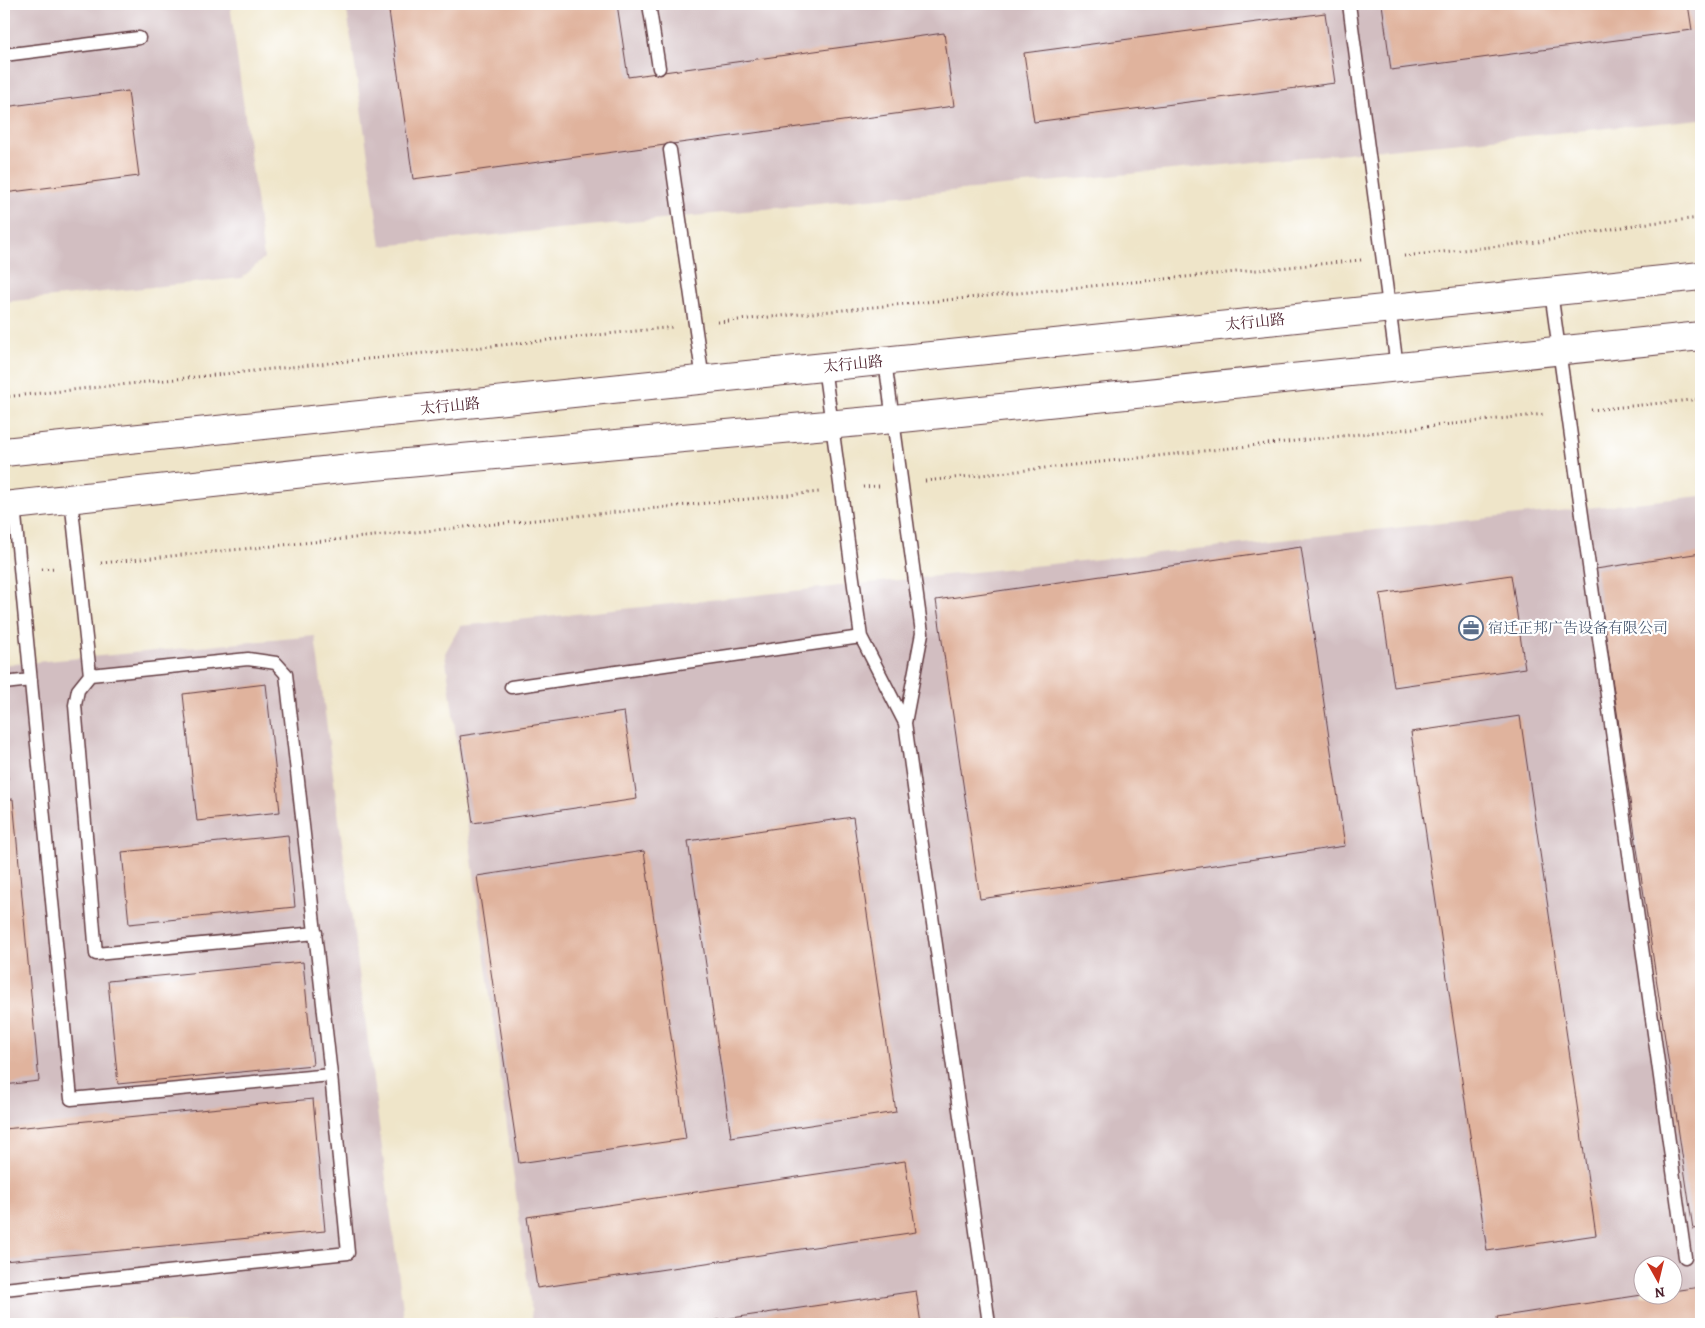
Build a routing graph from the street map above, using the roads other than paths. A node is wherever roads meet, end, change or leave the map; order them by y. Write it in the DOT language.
graph roads {
  1 [pos="649,4"];
  2 [pos="1349,4"];
  3 [pos="138,38"];
  4 [pos="4,56"];
  5 [pos="658,68"];
  6 [pos="670,150"];
  7 [pos="1701,276"];
  8 [pos="1551,292"];
  9 [pos="1390,308"];
  10 [pos="1701,336"];
  11 [pos="1558,350"];
  12 [pos="885,361"];
  13 [pos="1397,367"];
  14 [pos="824,368"];
  15 [pos="703,380"];
  16 [pos="893,419"];
  17 [pos="832,424"];
  18 [pos="4,452"];
  19 [pos="71,499"];
  20 [pos="9,505"];
  21 [pos="861,637"];
  22 [pos="90,675"];
  23 [pos="31,680"];
  24 [pos="4,683"];
  25 [pos="511,687"];
  26 [pos="904,722"];
  27 [pos="316,933"];
  28 [pos="331,1075"];
  29 [pos="1684,1257"];
  30 [pos="4,1289"];
  31 [pos="988,1324"];
  1 -- 5 [label="lane"];
  2 -- 9 [label="lane"];
  3 -- 4 [label="lane"];
  6 -- 15 [label="lane"];
  7 -- 8 [label="street, 太行山路"];
  8 -- 9 [label="street, 太行山路"];
  8 -- 11 [label="lane"];
  9 -- 12 [label="street, 太行山路"];
  9 -- 13 [label="lane"];
  10 -- 11 [label="street"];
  11 -- 13 [label="street"];
  11 -- 29 [label="lane"];
  12 -- 14 [label="street, 太行山路"];
  12 -- 16 [label="lane"];
  13 -- 16 [label="street"];
  14 -- 15 [label="street, 太行山路"];
  14 -- 17 [label="lane"];
  15 -- 18 [label="street, 太行山路"];
  16 -- 17 [label="street"];
  16 -- 26 [label="lane"];
  17 -- 19 [label="street"];
  17 -- 21 [label="lane"];
  19 -- 20 [label="street"];
  19 -- 22 [label="lane"];
  20 -- 23 [label="lane"];
  21 -- 25 [label="lane"];
  21 -- 26 [label="lane"];
  22 -- 27 [label="lane"];
  22 -- 27 [label="lane"];
  23 -- 24 [label="lane"];
  23 -- 28 [label="lane"];
  26 -- 31 [label="lane"];
  27 -- 28 [label="lane"];
  28 -- 30 [label="lane"];
}
